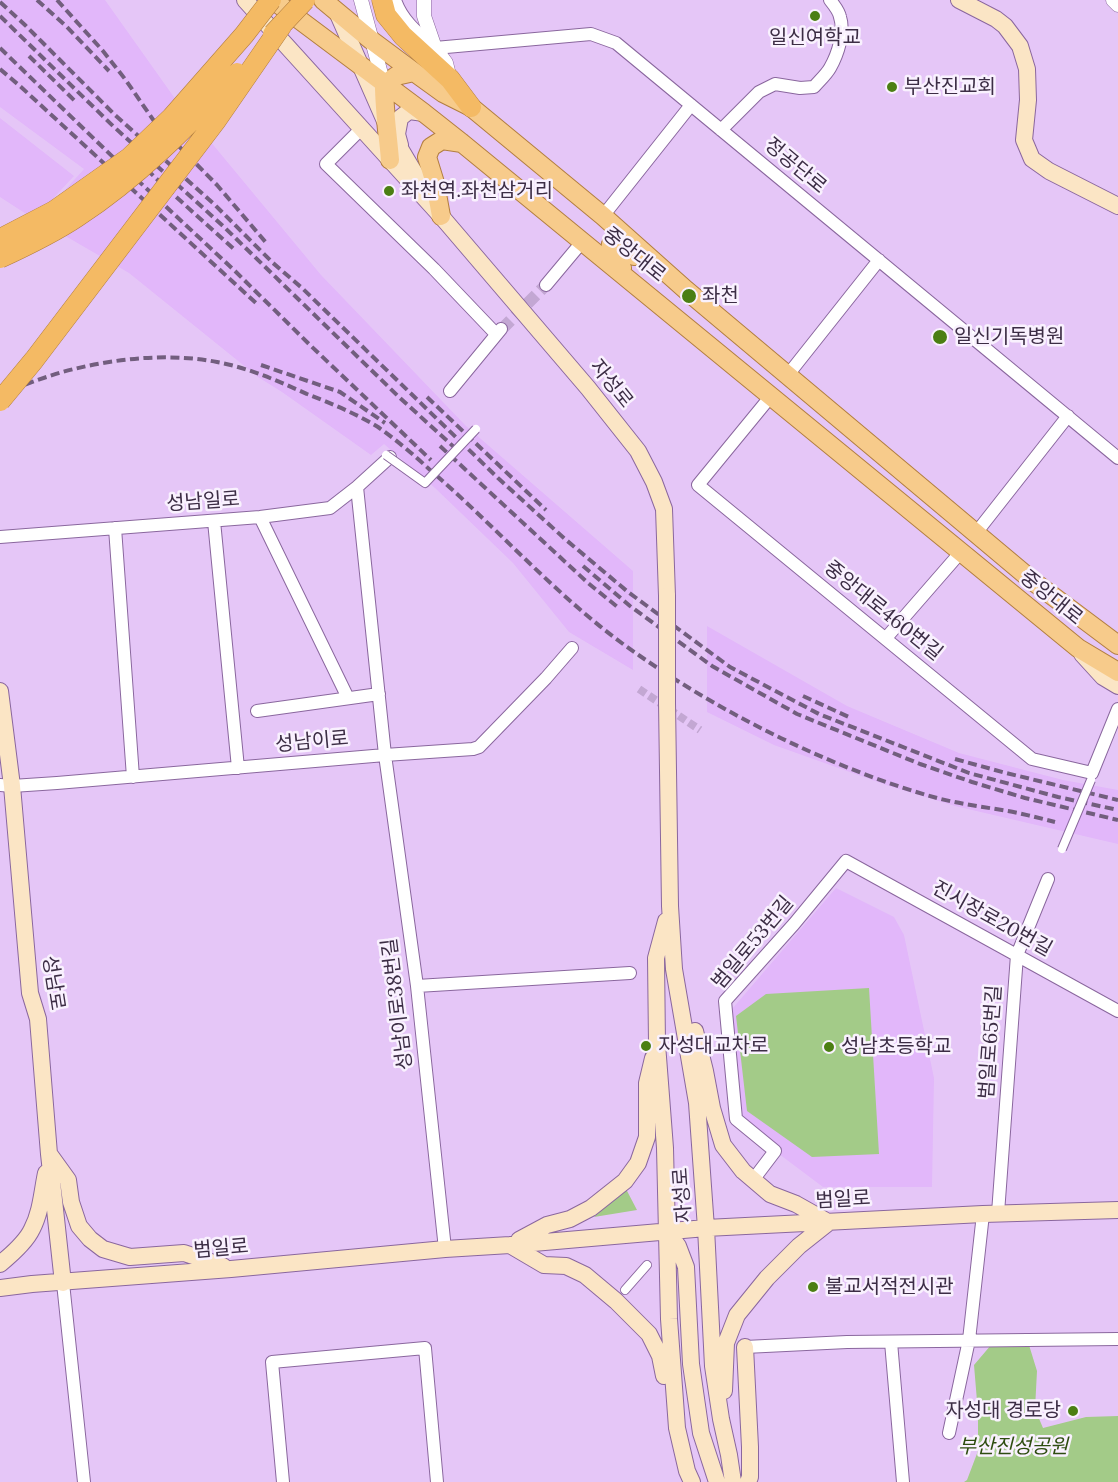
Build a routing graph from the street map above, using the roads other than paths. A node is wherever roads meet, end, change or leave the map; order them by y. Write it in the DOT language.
graph roads {
  1 [pos="245,0"];
  2 [pos="272,0"];
  3 [pos="305,0"];
  4 [pos="323,0"];
  5 [pos="361,0"];
  6 [pos="382,0"];
  7 [pos="395,0"];
  8 [pos="424,0"];
  9 [pos="830,0"];
  10 [pos="959,0"];
  11 [pos="1113,0"];
  12 [pos="1118,5"];
  13 [pos="338,12"];
  14 [pos="282,25"];
  15 [pos="406,31"];
  16 [pos="371,40"];
  17 [pos="435,48"];
  18 [pos="360,64"];
  19 [pos="414,72"];
  20 [pos="450,79"];
  21 [pos="384,85"];
  22 [pos="691,105"];
  23 [pos="471,107"];
  24 [pos="424,113"];
  25 [pos="362,128"];
  26 [pos="388,128"];
  27 [pos="721,130"];
  28 [pos="462,143"];
  29 [pos="396,156"];
  30 [pos="1118,206"];
  31 [pos="441,216"];
  32 [pos="603,216"];
  33 [pos="0,239"];
  34 [pos="582,242"];
  35 [pos="0,258"];
  36 [pos="879,260"];
  37 [pos="628,279"];
  38 [pos="546,285"];
  39 [pos="686,290"];
  40 [pos="787,376"];
  41 [pos="450,391"];
  42 [pos="771,396"];
  43 [pos="0,401"];
  44 [pos="1068,416"];
  45 [pos="476,429"];
  46 [pos="388,456"];
  47 [pos="1118,458"];
  48 [pos="357,487"];
  49 [pos="260,517"];
  50 [pos="214,521"];
  51 [pos="115,528"];
  52 [pos="976,533"];
  53 [pos="0,537"];
  54 [pos="960,553"];
  55 [pos="886,638"];
  56 [pos="1118,645"];
  57 [pos="572,648"];
  58 [pos="1078,648"];
  59 [pos="1118,672"];
  60 [pos="1118,686"];
  61 [pos="0,691"];
  62 [pos="379,694"];
  63 [pos="348,698"];
  64 [pos="1118,709"];
  65 [pos="257,711"];
  66 [pos="385,755"];
  67 [pos="238,768"];
  68 [pos="133,777"];
  69 [pos="1091,780"];
  70 [pos="6,786"];
  71 [pos="1062,849"];
  72 [pos="846,861"];
  73 [pos="1048,879"];
  74 [pos="670,906"];
  75 [pos="1017,956"];
  76 [pos="674,969"];
  77 [pos="630,973"];
  78 [pos="417,987"];
  79 [pos="1118,1011"];
  80 [pos="657,1044"];
  81 [pos="49,1154"];
  82 [pos="753,1180"];
  83 [pos="1118,1210"];
  84 [pos="990,1214"];
  85 [pos="828,1223"];
  86 [pos="706,1228"];
  87 [pos="667,1231"];
  88 [pos="510,1245"];
  89 [pos="445,1249"];
  90 [pos="0,1264"];
  91 [pos="647,1265"];
  92 [pos="231,1269"];
  93 [pos="63,1282"];
  94 [pos="0,1288"];
  95 [pos="625,1290"];
  96 [pos="1118,1339"];
  97 [pos="969,1340"];
  98 [pos="891,1342"];
  99 [pos="745,1347"];
  100 [pos="674,1392"];
  101 [pos="721,1419"];
  102 [pos="949,1433"];
  103 [pos="84,1482"];
  104 [pos="283,1482"];
  105 [pos="437,1482"];
  106 [pos="692,1482"];
  107 [pos="717,1482"];
  108 [pos="734,1482"];
  109 [pos="748,1482"];
  110 [pos="903,1482"];
  1 -- 25 [label="main road, 자성로"];
  2 -- 18 [label="main road, 중앙대로"];
  2 -- 33 [label="highway, bridge"];
  3 -- 14 [label="highway, bridge"];
  4 -- 13 [label="main road, 중앙대로"];
  5 -- 16 [label="street"];
  6 -- 15 [label="highway"];
  7 -- 15 [label="street"];
  8 -- 17 [label="street"];
  9 -- 27 [label="street"];
  10 -- 30 [label="main road"];
  11 -- 12 [label="street"];
  13 -- 16 [label="main road, 중앙대로"];
  13 -- 18 [label="main road"];
  14 -- 35 [label="highway, bridge"];
  14 -- 43 [label="highway, bridge"];
  15 -- 17 [label="street"];
  15 -- 20 [label="highway"];
  16 -- 19 [label="main road, 중앙대로"];
  16 -- 21 [label="street"];
  17 -- 20 [label="street"];
  17 -- 22 [label="street, 정공단로"];
  18 -- 21 [label="main road, 중앙대로"];
  18 -- 26 [label="main road"];
  19 -- 21 [label="main road"];
  19 -- 23 [label="main road, 중앙대로"];
  20 -- 23 [label="highway"];
  21 -- 24 [label="main road, 중앙대로"];
  21 -- 26 [label="main road"];
  22 -- 27 [label="street, 정공단로"];
  22 -- 32 [label="street, 중앙대로"];
  23 -- 32 [label="main road, 중앙대로"];
  24 -- 28 [label="main road, 중앙대로"];
  24 -- 29 [label="main road"];
  25 -- 29 [label="main road, 자성로"];
  25 -- 41 [label="street"];
  26 -- 29 [label="main road"];
  27 -- 36 [label="street, 정공단로"];
  28 -- 31 [label="main road"];
  28 -- 34 [label="main road, 중앙대로"];
  29 -- 31 [label="main road, 자성로"];
  31 -- 74 [label="main road, 자성로, bridge"];
  32 -- 39 [label="main road, 중앙대로"];
  34 -- 37 [label="main road, 중앙대로"];
  34 -- 38 [label="street"];
  36 -- 40 [label="street"];
  36 -- 44 [label="street, 정공단로"];
  37 -- 39 [label="main road"];
  37 -- 42 [label="main road, 중앙대로"];
  39 -- 40 [label="main road, 중앙대로"];
  40 -- 52 [label="main road, 중앙대로"];
  42 -- 54 [label="main road, 중앙대로"];
  42 -- 55 [label="street, 중앙대로460번길"];
  44 -- 47 [label="street, 정공단로"];
  44 -- 52 [label="street"];
  45 -- 46 [label="street, bridge"];
  46 -- 48 [label="street, 성남일로"];
  48 -- 49 [label="street, 성남일로"];
  48 -- 62 [label="street, 성남이로38번길"];
  49 -- 50 [label="street, 성남일로"];
  49 -- 63 [label="street"];
  50 -- 51 [label="street, 성남일로"];
  50 -- 67 [label="street"];
  51 -- 53 [label="street, 성남일로"];
  51 -- 68 [label="street"];
  52 -- 56 [label="main road, 중앙대로"];
  54 -- 55 [label="street"];
  54 -- 58 [label="main road, 중앙대로"];
  55 -- 64 [label="street, 중앙대로460번길"];
  57 -- 66 [label="street, 성남이로"];
  58 -- 59 [label="main road, 중앙대로"];
  58 -- 60 [label="main road"];
  61 -- 70 [label="main road, 성남로"];
  62 -- 63 [label="street"];
  62 -- 66 [label="street, 성남이로38번길"];
  63 -- 65 [label="street"];
  66 -- 67 [label="street, 성남이로"];
  66 -- 78 [label="street, 성남이로38번길"];
  67 -- 68 [label="street, 성남이로"];
  68 -- 70 [label="street, 성남이로"];
  69 -- 71 [label="street, bridge"];
  70 -- 81 [label="main road, 성남로"];
  72 -- 75 [label="street, 진시장로20번길"];
  72 -- 82 [label="street, 범일로53번길"];
  73 -- 75 [label="street, 범일로65번길"];
  74 -- 76 [label="main road, 자성로"];
  74 -- 80 [label="main road, 자성로"];
  75 -- 79 [label="street, 진시장로20번길"];
  75 -- 84 [label="street, 범일로65번길"];
  76 -- 82 [label="main road"];
  76 -- 86 [label="main road, 자성로"];
  77 -- 78 [label="street"];
  78 -- 89 [label="street, 성남이로38번길"];
  80 -- 87 [label="main road, 자성로"];
  80 -- 88 [label="main road"];
  81 -- 90 [label="main road"];
  81 -- 92 [label="main road"];
  81 -- 93 [label="main road, 성남로"];
  82 -- 85 [label="main road"];
  83 -- 84 [label="main road, 범일로"];
  84 -- 85 [label="main road, 범일로"];
  84 -- 97 [label="street"];
  85 -- 86 [label="main road, 범일로"];
  85 -- 101 [label="main road"];
  86 -- 87 [label="main road, 범일로"];
  86 -- 101 [label="main road, 자성로"];
  87 -- 88 [label="main road, 범일로"];
  87 -- 100 [label="main road, 자성로"];
  87 -- 107 [label="main road, 자성로"];
  88 -- 89 [label="main road, 범일로"];
  88 -- 100 [label="main road"];
  89 -- 92 [label="main road, 범일로"];
  91 -- 95 [label="street"];
  92 -- 93 [label="main road, 범일로"];
  93 -- 94 [label="main road, 범일로"];
  93 -- 103 [label="street"];
  96 -- 97 [label="street"];
  97 -- 98 [label="street"];
  97 -- 102 [label="street"];
  98 -- 99 [label="street"];
  98 -- 110 [label="street"];
  99 -- 109 [label="main road"];
  100 -- 106 [label="main road, 자성로"];
  101 -- 108 [label="main road, 자성로"];
  104 -- 105 [label="street"];
}
